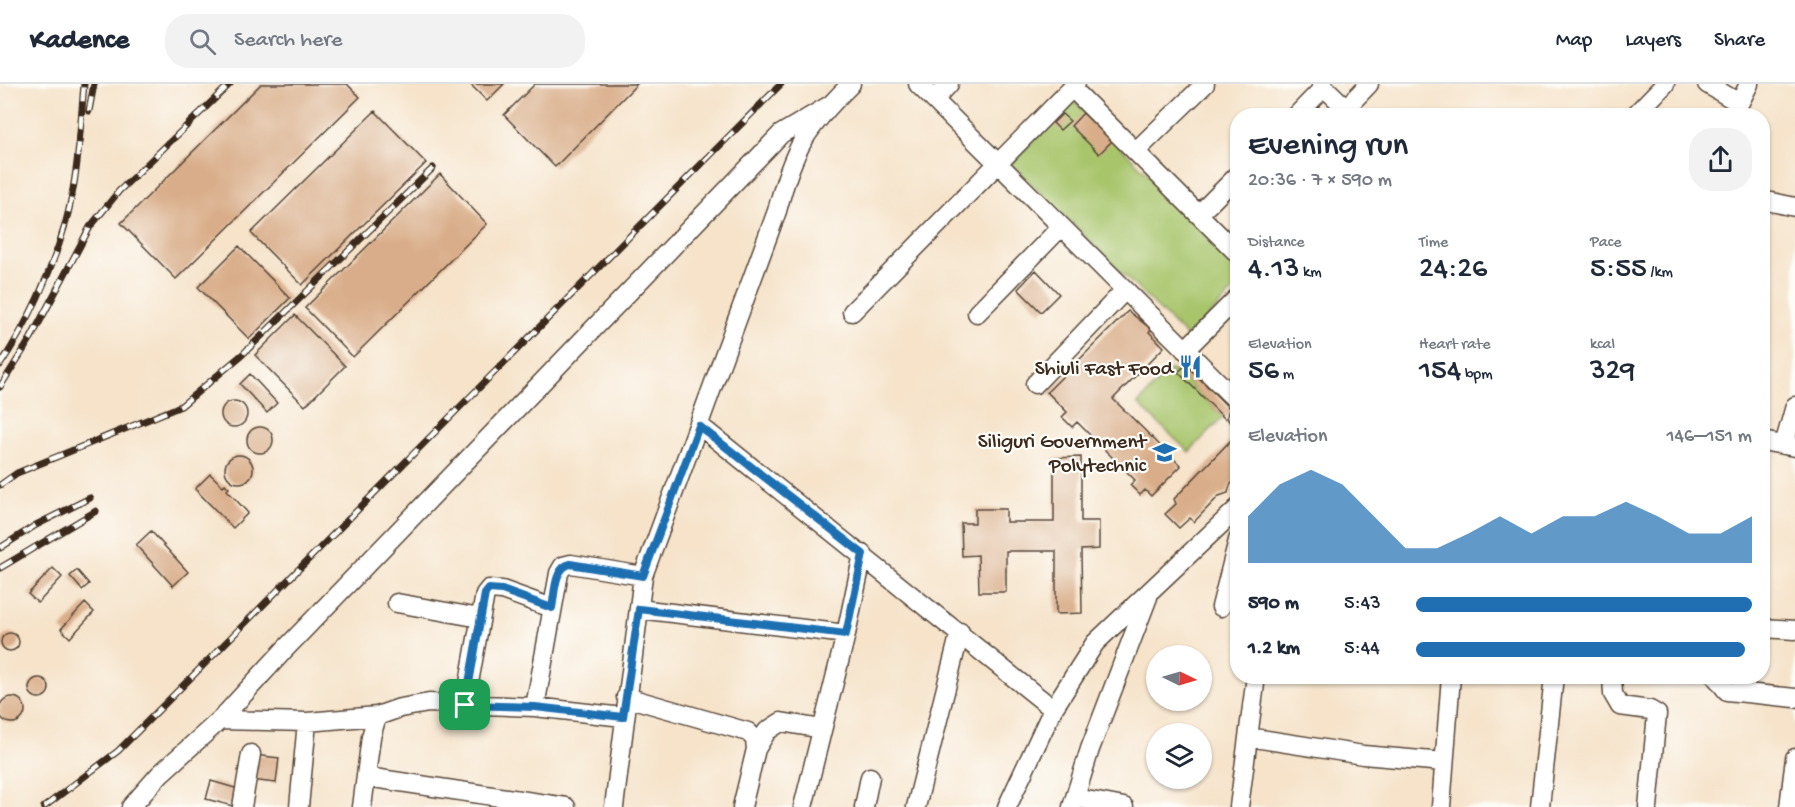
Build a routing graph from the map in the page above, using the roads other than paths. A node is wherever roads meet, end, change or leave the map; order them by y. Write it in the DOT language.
graph roads {
  1 [pos="851,84"];
  2 [pos="918,84"];
  3 [pos="950,84"];
  4 [pos="1205,84"];
  5 [pos="1369,84"];
  6 [pos="1665,84"];
  7 [pos="1707,84"];
  8 [pos="1749,84"];
  9 [pos="1323,85"];
  10 [pos="1074,86"];
  11 [pos="934,100"];
  12 [pos="830,105"];
  13 [pos="1303,108"];
  14 [pos="1346,108"];
  15 [pos="1353,108"];
  16 [pos="1642,108"];
  17 [pos="1735,108"];
  18 [pos="1737,108"];
  19 [pos="1136,151"];
  20 [pos="999,165"];
  21 [pos="1230,183"];
  22 [pos="1770,202"];
  23 [pos="1795,207"];
  24 [pos="1199,214"];
  25 [pos="1061,227"];
  26 [pos="1230,246"];
  27 [pos="1125,290"];
  28 [pos="1230,304"];
  29 [pos="852,312"];
  30 [pos="977,313"];
  31 [pos="1180,350"];
  32 [pos="1035,384"];
  33 [pos="1230,395"];
  34 [pos="1795,406"];
  35 [pos="699,426"];
  36 [pos="1770,442"];
  37 [pos="1790,446"];
  38 [pos="1230,520"];
  39 [pos="863,554"];
  40 [pos="1230,572"];
  41 [pos="643,576"];
  42 [pos="1150,592"];
  43 [pos="397,603"];
  44 [pos="1221,607"];
  45 [pos="552,608"];
  46 [pos="639,609"];
  47 [pos="480,618"];
  48 [pos="1770,628"];
  49 [pos="1795,630"];
  50 [pos="960,632"];
  51 [pos="846,634"];
  52 [pos="1255,684"];
  53 [pos="1449,684"];
  54 [pos="1553,684"];
  55 [pos="1612,684"];
  56 [pos="1721,684"];
  57 [pos="626,697"];
  58 [pos="1795,698"];
  59 [pos="465,705"];
  60 [pos="535,707"];
  61 [pos="1053,709"];
  62 [pos="377,716"];
  63 [pos="623,717"];
  64 [pos="220,720"];
  65 [pos="307,722"];
  66 [pos="822,729"];
  67 [pos="1248,736"];
  68 [pos="756,749"];
  69 [pos="251,754"];
  70 [pos="1795,758"];
  71 [pos="1444,762"];
  72 [pos="367,777"];
  73 [pos="870,777"];
  74 [pos="1074,802"];
  75 [pos="131,807"];
  76 [pos="242,807"];
  77 [pos="299,807"];
  78 [pos="362,807"];
  79 [pos="566,807"];
  80 [pos="614,807"];
  81 [pos="742,807"];
  82 [pos="803,807"];
  83 [pos="864,807"];
  84 [pos="916,807"];
  85 [pos="1007,807"];
  86 [pos="1124,807"];
  87 [pos="1239,807"];
  88 [pos="1441,807"];
  89 [pos="1540,807"];
  90 [pos="1648,807"];
  91 [pos="1789,807"];
  1 -- 12 [label="street"];
  2 -- 11 [label="street"];
  3 -- 11 [label="street"];
  4 -- 19 [label="street"];
  5 -- 15 [label="street"];
  6 -- 16 [label="street"];
  7 -- 17 [label="street"];
  8 -- 18 [label="street"];
  9 -- 13 [label="street"];
  9 -- 14 [label="street"];
  10 -- 19 [label="street"];
  10 -- 20 [label="street"];
  11 -- 20 [label="street"];
  12 -- 35 [label="street"];
  12 -- 64 [label="street"];
  19 -- 24 [label="street"];
  20 -- 25 [label="street"];
  20 -- 29 [label="street"];
  21 -- 24 [label="street"];
  22 -- 23 [label="street"];
  24 -- 26 [label="street"];
  25 -- 27 [label="street"];
  25 -- 30 [label="street"];
  27 -- 31 [label="street"];
  27 -- 32 [label="street"];
  28 -- 31 [label="street"];
  31 -- 33 [label="street"];
  34 -- 37 [label="street"];
  35 -- 39 [label="street"];
  35 -- 41 [label="street"];
  36 -- 37 [label="street"];
  38 -- 42 [label="street"];
  39 -- 50 [label="street"];
  39 -- 51 [label="street"];
  40 -- 44 [label="street"];
  41 -- 45 [label="street"];
  41 -- 46 [label="street"];
  42 -- 61 [label="street"];
  42 -- 74 [label="street"];
  43 -- 47 [label="street"];
  45 -- 47 [label="street"];
  45 -- 60 [label="street"];
  46 -- 51 [label="street"];
  46 -- 57 [label="street"];
  47 -- 59 [label="street"];
  48 -- 49 [label="street"];
  50 -- 61 [label="street"];
  50 -- 84 [label="street"];
  51 -- 66 [label="street"];
  52 -- 67 [label="street"];
  53 -- 71 [label="street"];
  54 -- 89 [label="street"];
  55 -- 90 [label="street"];
  56 -- 58 [label="street"];
  57 -- 63 [label="street"];
  57 -- 68 [label="street"];
  59 -- 60 [label="street"];
  59 -- 62 [label="street"];
  60 -- 63 [label="street"];
  61 -- 85 [label="street"];
  62 -- 65 [label="street"];
  62 -- 72 [label="street"];
  63 -- 80 [label="street"];
  64 -- 65 [label="street"];
  64 -- 75 [label="street"];
  65 -- 77 [label="street"];
  66 -- 68 [label="street"];
  66 -- 82 [label="street"];
  67 -- 71 [label="street"];
  67 -- 87 [label="street"];
  68 -- 81 [label="street"];
  69 -- 76 [label="street"];
  70 -- 91 [label="street"];
  71 -- 88 [label="street"];
  72 -- 78 [label="street"];
  72 -- 79 [label="street"];
  73 -- 83 [label="street"];
  74 -- 86 [label="street"];
}
